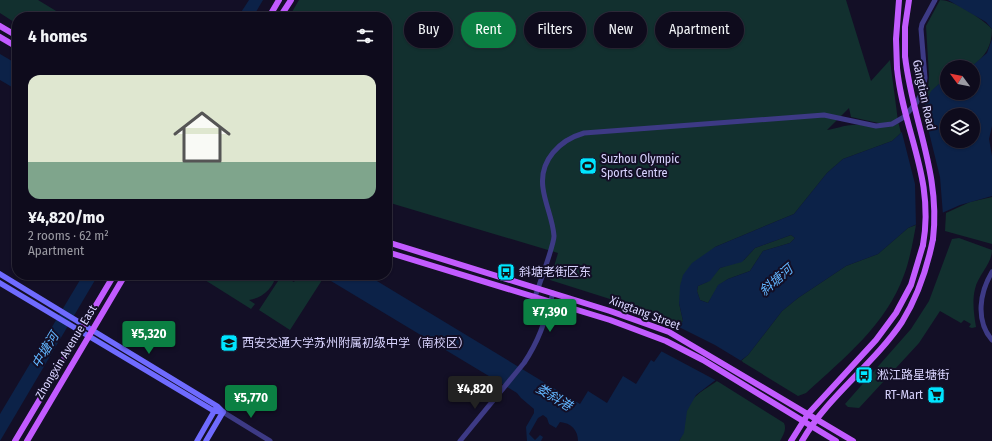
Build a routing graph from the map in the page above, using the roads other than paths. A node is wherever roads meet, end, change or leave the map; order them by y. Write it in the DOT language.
graph roads {
  1 [pos="279,0"];
  2 [pos="291,0"];
  3 [pos="899,0"];
  4 [pos="908,0"];
  5 [pos="935,0"];
  6 [pos="272,12"];
  7 [pos="283,12"];
  8 [pos="0,26"];
  9 [pos="12,33"];
  10 [pos="0,37"];
  11 [pos="12,44"];
  12 [pos="392,244"];
  13 [pos="392,254"];
  14 [pos="992,272"];
  15 [pos="0,274"];
  16 [pos="111,280"];
  17 [pos="122,280"];
  18 [pos="0,283"];
  19 [pos="538,288"];
  20 [pos="553,293"];
  21 [pos="536,297"];
  22 [pos="550,302"];
  23 [pos="82,328"];
  24 [pos="90,333"];
  25 [pos="992,340"];
  26 [pos="216,408"];
  27 [pos="223,412"];
  28 [pos="808,414"];
  29 [pos="816,419"];
  30 [pos="803,421"];
  31 [pos="811,426"];
  32 [pos="15,441"];
  33 [pos="27,441"];
  34 [pos="197,441"];
  35 [pos="206,441"];
  36 [pos="270,441"];
  37 [pos="460,441"];
  38 [pos="791,441"];
  39 [pos="802,441"];
  40 [pos="836,441"];
  41 [pos="853,441"];
  1 -- 6 [label="main road"];
  2 -- 7 [label="main road"];
  3 -- 4 [label="street"];
  3 -- 28 [label="main road, Gangtian Road, bridge"];
  4 -- 29 [label="main road, Gangtian Road, bridge"];
  5 -- 19 [label="street"];
  8 -- 9 [label="main road"];
  10 -- 11 [label="main road"];
  12 -- 19 [label="main road, Xingtang Street"];
  13 -- 21 [label="main road, Xingtang Street"];
  14 -- 25 [label="street"];
  15 -- 23 [label="main road"];
  16 -- 23 [label="main road, Zhongxin Avenue East"];
  17 -- 24 [label="main road, Zhongxin Avenue East"];
  18 -- 23 [label="main road"];
  19 -- 20 [label="main road, Xingtang Street"];
  19 -- 21 [label="street"];
  20 -- 22 [label="street"];
  20 -- 28 [label="main road, Xingtang Street"];
  21 -- 22 [label="main road, Xingtang Street"];
  22 -- 30 [label="main road, Xingtang Street"];
  22 -- 37 [label="street"];
  23 -- 24 [label="main road"];
  23 -- 32 [label="main road, Zhongxin Avenue East"];
  24 -- 26 [label="main road"];
  24 -- 33 [label="main road, Zhongxin Avenue East"];
  26 -- 27 [label="main road"];
  26 -- 34 [label="main road"];
  27 -- 35 [label="main road"];
  27 -- 36 [label="street"];
  28 -- 29 [label="main road, Xingtang Street"];
  28 -- 30 [label="main road, Gangtian Road"];
  29 -- 31 [label="main road, Gangtian Road"];
  29 -- 41 [label="main road, Xingtang Street"];
  30 -- 31 [label="main road, Xingtang Street"];
  30 -- 38 [label="main road, Gangtian Road"];
  31 -- 39 [label="main road, Gangtian Road"];
  31 -- 40 [label="main road, Xingtang Street"];
}
